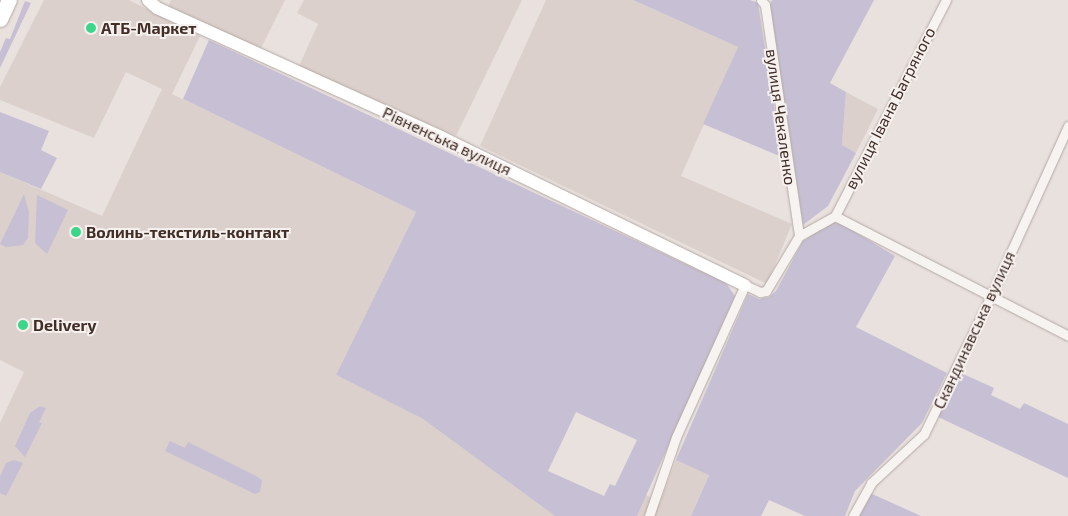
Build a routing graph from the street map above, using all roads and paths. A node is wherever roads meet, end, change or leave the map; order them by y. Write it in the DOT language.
graph roads {
  1 [pos="9,0"];
  2 [pos="148,0"];
  3 [pos="761,0"];
  4 [pos="946,0"];
  5 [pos="0,19"];
  6 [pos="1068,126"];
  7 [pos="835,216"];
  8 [pos="798,236"];
  9 [pos="744,285"];
  10 [pos="991,296"];
  11 [pos="1068,336"];
  12 [pos="649,516"];
  13 [pos="853,516"];
  1 -- 5 [label="main road"];
  2 -- 9 [label="street, Рівненська вулиця"];
  3 -- 8 [label="street, вулиця Чекаленко"];
  4 -- 7 [label="street, вулиця Івана Багряного"];
  6 -- 10 [label="street, Скандинавська вулиця"];
  7 -- 8 [label="street"];
  7 -- 10 [label="street"];
  8 -- 9 [label="street"];
  9 -- 12 [label="street"];
  10 -- 11 [label="street"];
  10 -- 13 [label="street, Скандинавська вулиця"];
}
